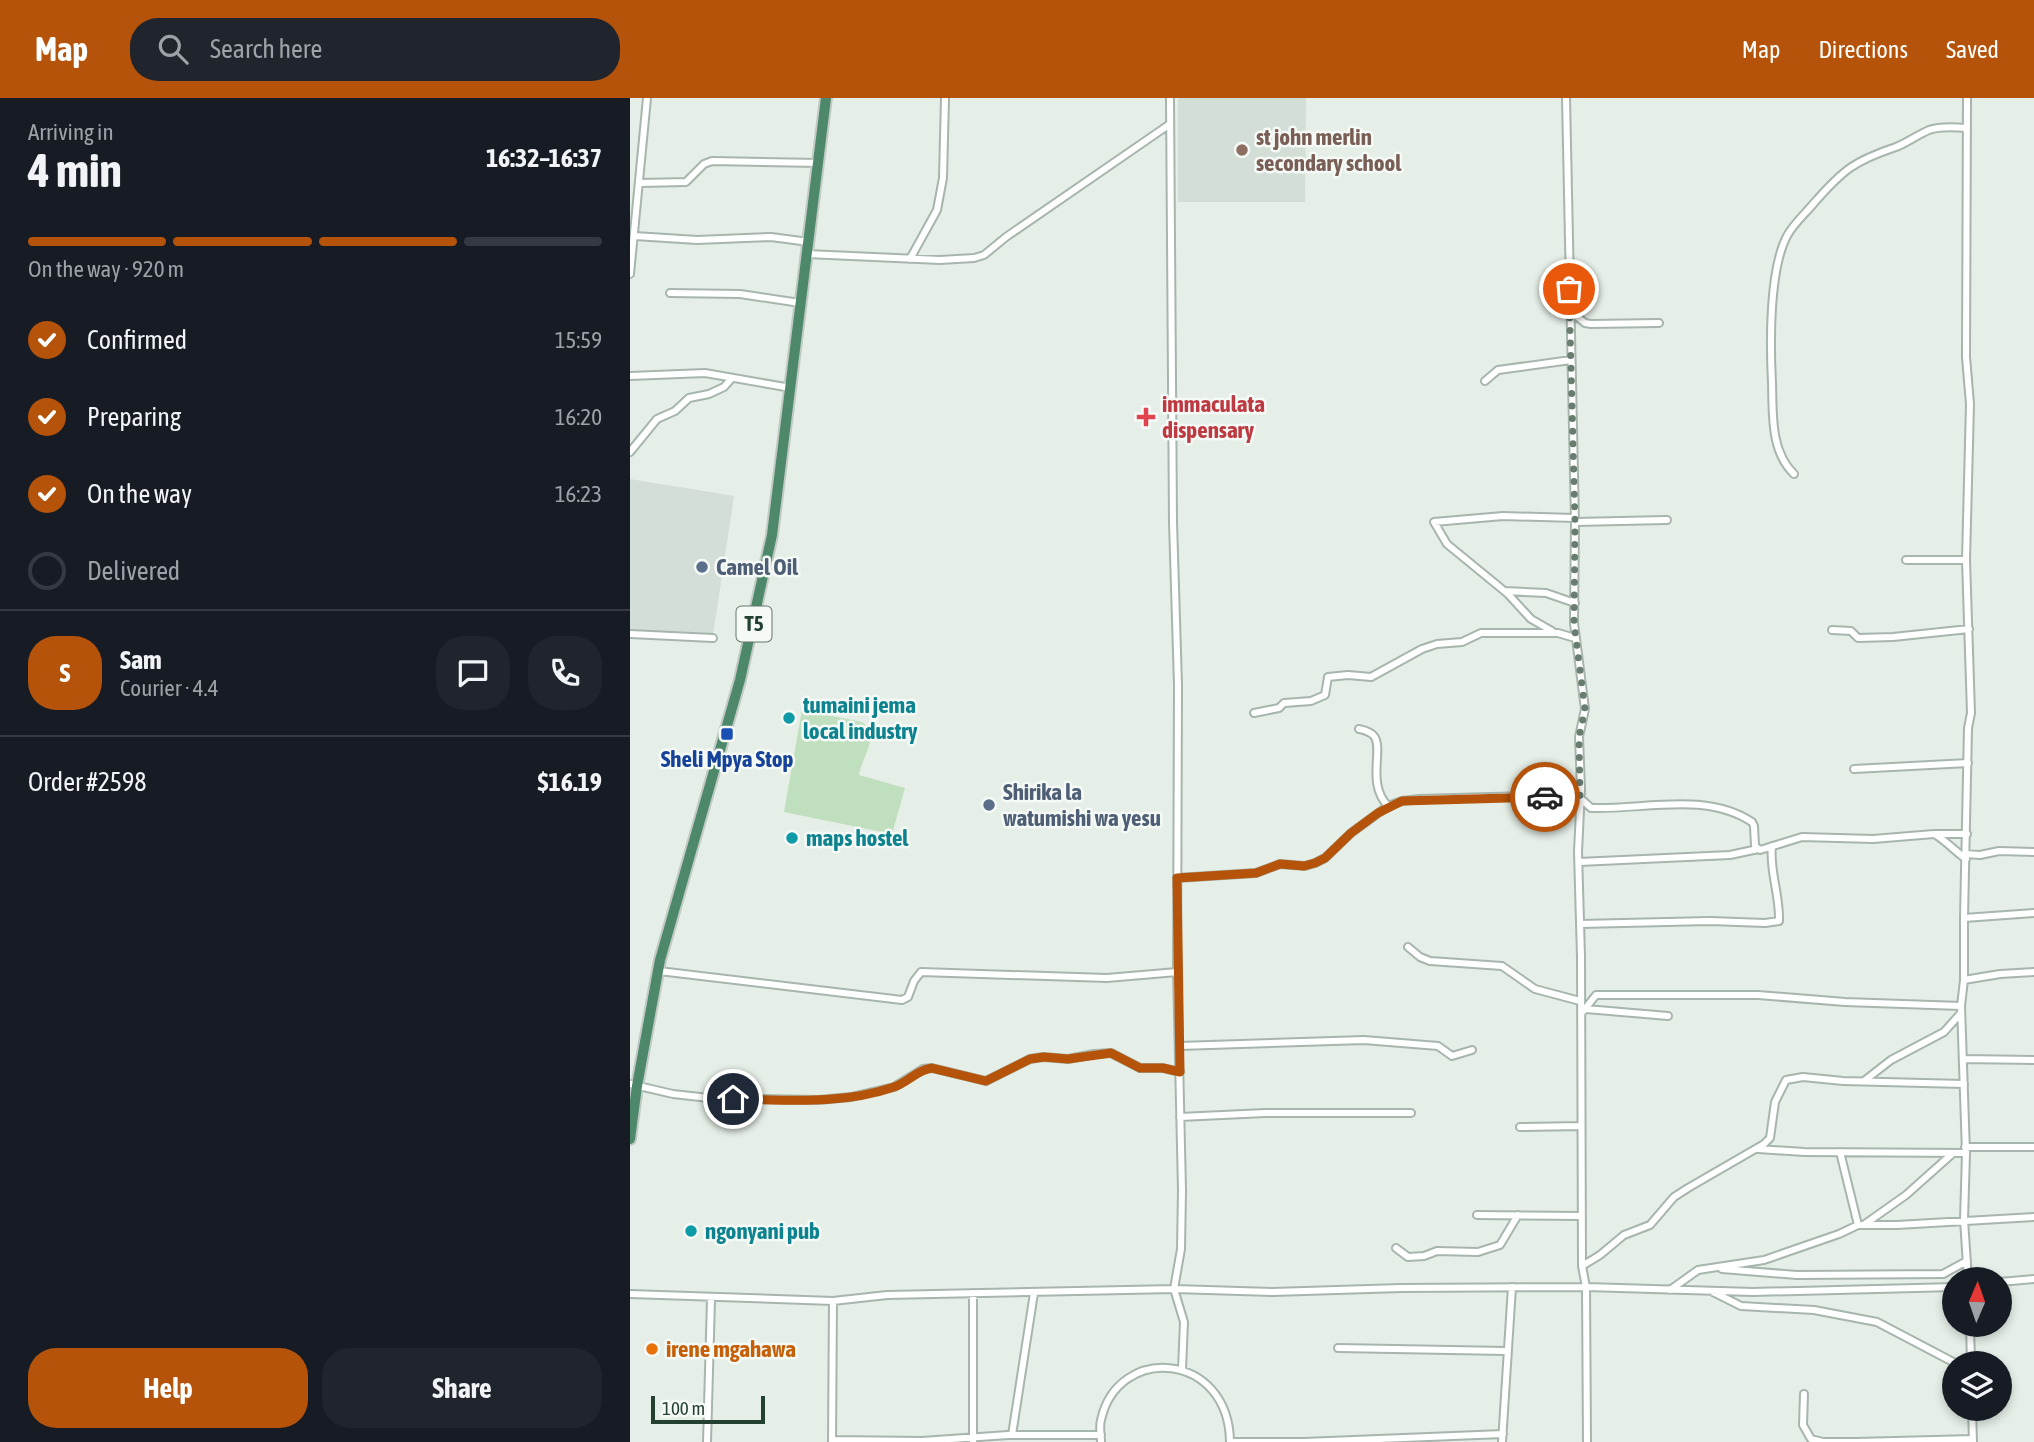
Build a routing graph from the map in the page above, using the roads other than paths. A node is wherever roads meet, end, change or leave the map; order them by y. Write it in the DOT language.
graph roads {
  1 [pos="647,98"];
  2 [pos="826,98"];
  3 [pos="944,98"];
  4 [pos="1170,98"];
  5 [pos="1566,98"];
  6 [pos="1967,98"];
  7 [pos="1170,124"];
  8 [pos="1966,128"];
  9 [pos="818,163"];
  10 [pos="640,183"];
  11 [pos="635,236"];
  12 [pos="808,248"];
  13 [pos="910,259"];
  14 [pos="630,273"];
  15 [pos="670,293"];
  16 [pos="800,303"];
  17 [pos="1570,311"];
  18 [pos="1659,323"];
  19 [pos="1571,360"];
  20 [pos="630,376"];
  21 [pos="732,378"];
  22 [pos="1485,381"];
  23 [pos="792,388"];
  24 [pos="630,452"];
  25 [pos="1794,474"];
  26 [pos="1575,520"];
  27 [pos="1667,520"];
  28 [pos="1906,560"];
  29 [pos="1966,560"];
  30 [pos="1504,590"];
  31 [pos="1574,603"];
  32 [pos="1832,629"];
  33 [pos="1969,629"];
  34 [pos="1554,632"];
  35 [pos="630,634"];
  36 [pos="713,638"];
  37 [pos="1575,638"];
  38 [pos="1254,713"];
  39 [pos="1359,729"];
  40 [pos="1968,763"];
  41 [pos="1854,769"];
  42 [pos="1580,798"];
  43 [pos="1388,806"];
  44 [pos="1934,834"];
  45 [pos="1967,834"];
  46 [pos="1772,846"];
  47 [pos="1758,849"];
  48 [pos="2034,852"];
  49 [pos="1966,857"];
  50 [pos="1579,862"];
  51 [pos="1177,878"];
  52 [pos="2034,913"];
  53 [pos="1964,918"];
  54 [pos="1580,925"];
  55 [pos="1408,947"];
  56 [pos="659,971"];
  57 [pos="1177,972"];
  58 [pos="2034,972"];
  59 [pos="1964,980"];
  60 [pos="1580,1001"];
  61 [pos="1961,1009"];
  62 [pos="1583,1011"];
  63 [pos="1668,1016"];
  64 [pos="1179,1046"];
  65 [pos="1472,1050"];
  66 [pos="1963,1059"];
  67 [pos="2034,1060"];
  68 [pos="1180,1072"];
  69 [pos="1864,1081"];
  70 [pos="1964,1084"];
  71 [pos="633,1085"];
  72 [pos="1411,1113"];
  73 [pos="1180,1116"];
  74 [pos="1580,1126"];
  75 [pos="1520,1127"];
  76 [pos="630,1139"];
  77 [pos="2034,1147"];
  78 [pos="1754,1149"];
  79 [pos="1965,1150"];
  80 [pos="1840,1152"];
  81 [pos="1952,1154"];
  82 [pos="1477,1215"];
  83 [pos="1518,1215"];
  84 [pos="1581,1216"];
  85 [pos="2034,1217"];
  86 [pos="1964,1220"];
  87 [pos="1861,1225"];
  88 [pos="1396,1248"];
  89 [pos="1967,1261"];
  90 [pos="1582,1266"];
  91 [pos="1967,1267"];
  92 [pos="1709,1268"];
  93 [pos="2034,1280"];
  94 [pos="2012,1281"];
  95 [pos="1512,1287"];
  96 [pos="1586,1287"];
  97 [pos="1942,1287"];
  98 [pos="1174,1289"];
  99 [pos="1670,1290"];
  100 [pos="1712,1291"];
  101 [pos="972,1293"];
  102 [pos="1034,1293"];
  103 [pos="630,1294"];
  104 [pos="710,1299"];
  105 [pos="833,1301"];
  106 [pos="1338,1348"];
  107 [pos="1506,1351"];
  108 [pos="1942,1356"];
  109 [pos="1182,1369"];
  110 [pos="1804,1394"];
  111 [pos="1972,1421"];
  112 [pos="1503,1434"];
  113 [pos="1012,1435"];
  114 [pos="1050,1438"];
  115 [pos="1101,1438"];
  116 [pos="973,1440"];
  117 [pos="832,1441"];
  118 [pos="1973,1441"];
  119 [pos="707,1442"];
  120 [pos="1289,1442"];
  121 [pos="1304,1442"];
  122 [pos="1502,1442"];
  123 [pos="1587,1442"];
  1 -- 10 [label="street"];
  2 -- 9 [label="highway, T5"];
  3 -- 13 [label="street"];
  4 -- 7 [label="street"];
  5 -- 17 [label="street"];
  6 -- 8 [label="street"];
  7 -- 13 [label="street"];
  7 -- 51 [label="street"];
  8 -- 25 [label="street"];
  8 -- 29 [label="street"];
  9 -- 10 [label="street"];
  9 -- 12 [label="highway, T5"];
  10 -- 11 [label="street"];
  11 -- 12 [label="street"];
  11 -- 14 [label="street"];
  12 -- 13 [label="street"];
  12 -- 16 [label="highway, T5"];
  15 -- 16 [label="street"];
  16 -- 23 [label="highway, T5"];
  17 -- 18 [label="street"];
  17 -- 19 [label="street"];
  19 -- 22 [label="street"];
  19 -- 26 [label="street"];
  20 -- 21 [label="street"];
  21 -- 23 [label="street"];
  21 -- 24 [label="street"];
  23 -- 56 [label="highway, T5"];
  26 -- 27 [label="street"];
  26 -- 30 [label="street"];
  26 -- 31 [label="street"];
  28 -- 29 [label="street"];
  29 -- 33 [label="street"];
  30 -- 31 [label="street"];
  30 -- 34 [label="street"];
  31 -- 37 [label="street"];
  32 -- 33 [label="street"];
  33 -- 40 [label="street"];
  34 -- 37 [label="street"];
  34 -- 38 [label="street"];
  35 -- 36 [label="street"];
  37 -- 42 [label="street"];
  39 -- 43 [label="street"];
  40 -- 41 [label="street"];
  40 -- 45 [label="street"];
  42 -- 43 [label="street"];
  42 -- 47 [label="street"];
  42 -- 50 [label="street"];
  43 -- 51 [label="street"];
  44 -- 45 [label="street"];
  44 -- 46 [label="street"];
  44 -- 49 [label="street"];
  45 -- 49 [label="street"];
  46 -- 47 [label="street"];
  46 -- 54 [label="street"];
  47 -- 50 [label="street"];
  48 -- 49 [label="street"];
  49 -- 53 [label="street"];
  50 -- 54 [label="street"];
  51 -- 57 [label="street"];
  52 -- 53 [label="street"];
  53 -- 59 [label="street"];
  54 -- 60 [label="street"];
  55 -- 60 [label="street"];
  56 -- 57 [label="street"];
  56 -- 71 [label="highway, T5"];
  57 -- 64 [label="street"];
  58 -- 59 [label="street"];
  59 -- 61 [label="street"];
  60 -- 62 [label="street"];
  61 -- 62 [label="street"];
  61 -- 66 [label="street"];
  61 -- 69 [label="street"];
  62 -- 63 [label="street"];
  62 -- 74 [label="street"];
  64 -- 65 [label="street"];
  64 -- 68 [label="street"];
  66 -- 67 [label="street"];
  66 -- 70 [label="street"];
  68 -- 71 [label="street"];
  68 -- 73 [label="street"];
  69 -- 70 [label="street"];
  69 -- 78 [label="street"];
  70 -- 79 [label="street"];
  71 -- 76 [label="highway, T5"];
  72 -- 73 [label="street"];
  73 -- 98 [label="street"];
  74 -- 75 [label="street"];
  74 -- 84 [label="street"];
  77 -- 79 [label="street"];
  78 -- 80 [label="street"];
  78 -- 90 [label="street"];
  79 -- 81 [label="street"];
  79 -- 86 [label="street"];
  80 -- 81 [label="street"];
  80 -- 87 [label="street"];
  81 -- 87 [label="street"];
  82 -- 83 [label="street"];
  83 -- 84 [label="street"];
  83 -- 88 [label="street"];
  84 -- 90 [label="street"];
  85 -- 86 [label="street"];
  86 -- 87 [label="street"];
  86 -- 89 [label="street"];
  87 -- 92 [label="street"];
  89 -- 91 [label="street"];
  89 -- 92 [label="street"];
  90 -- 96 [label="street"];
  92 -- 99 [label="street"];
  93 -- 94 [label="street"];
  95 -- 96 [label="street"];
  95 -- 98 [label="street"];
  95 -- 107 [label="street"];
  96 -- 99 [label="street"];
  96 -- 123 [label="street"];
  97 -- 100 [label="street"];
  98 -- 102 [label="street"];
  98 -- 109 [label="street"];
  99 -- 100 [label="street"];
  100 -- 108 [label="street"];
  101 -- 102 [label="street"];
  101 -- 105 [label="street"];
  101 -- 116 [label="street"];
  102 -- 113 [label="street"];
  103 -- 104 [label="street"];
  104 -- 105 [label="street"];
  104 -- 119 [label="street"];
  105 -- 117 [label="street"];
  106 -- 107 [label="street"];
  107 -- 112 [label="street"];
  109 -- 115 [label="street"];
  109 -- 120 [label="street"];
  110 -- 118 [label="street"];
  111 -- 118 [label="street"];
  112 -- 121 [label="street"];
  112 -- 122 [label="street"];
  113 -- 114 [label="street"];
  113 -- 116 [label="street"];
  114 -- 115 [label="street"];
  116 -- 117 [label="street"];
  120 -- 121 [label="street"];
}
